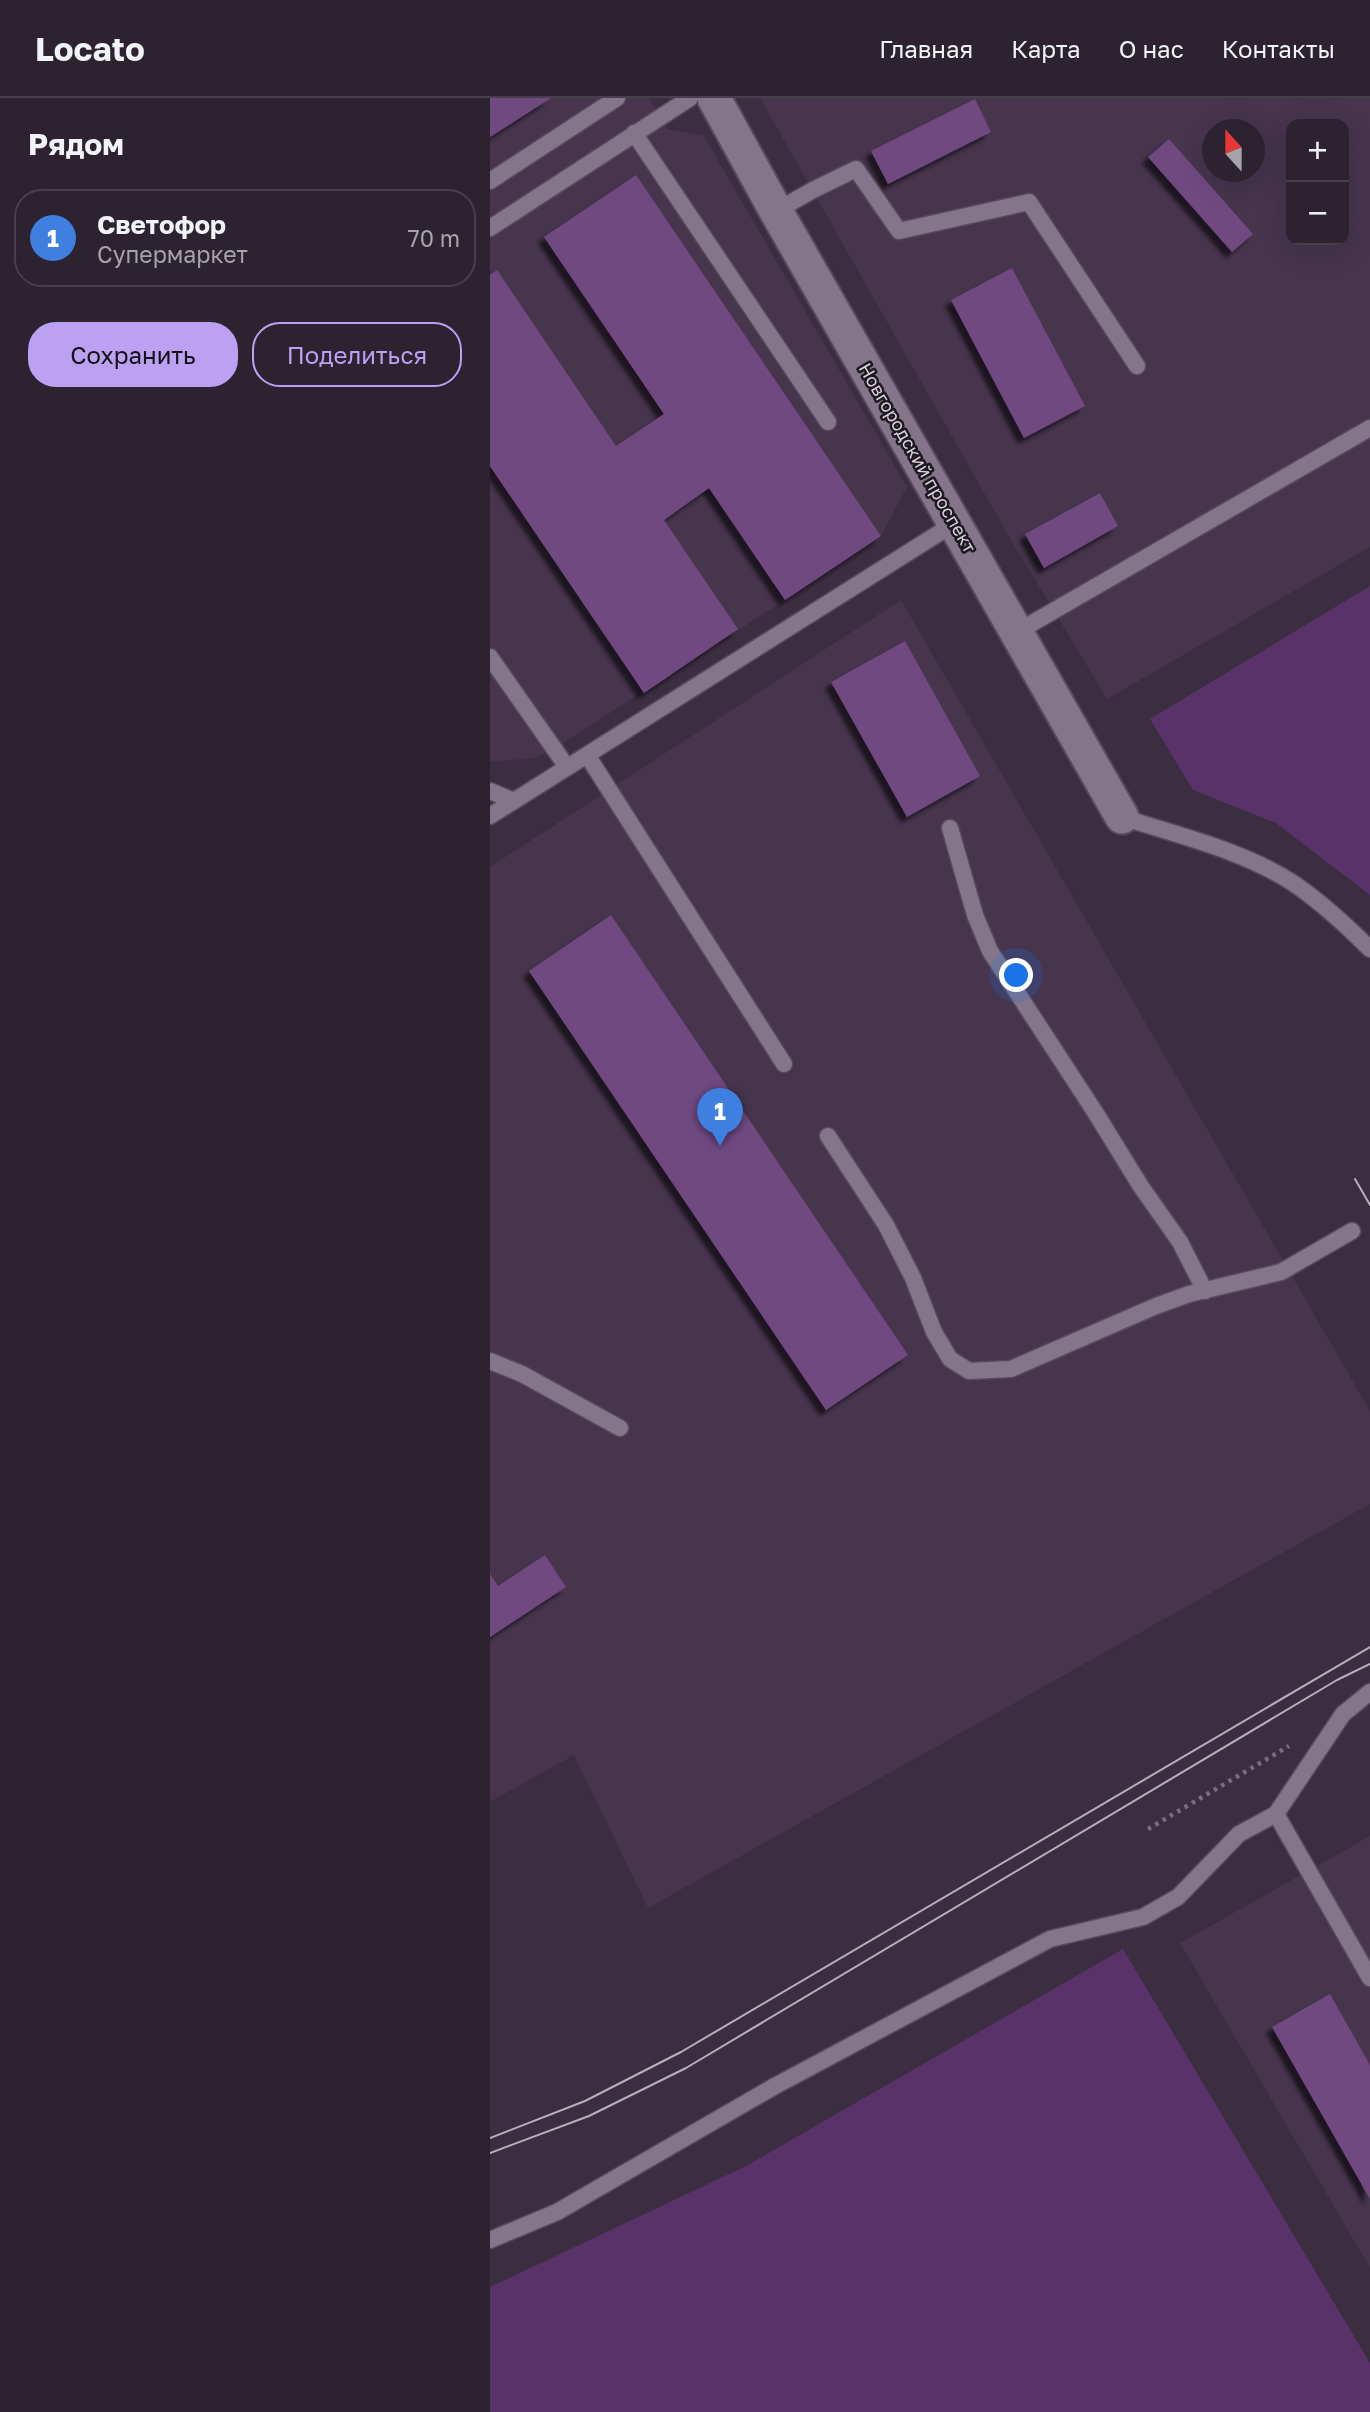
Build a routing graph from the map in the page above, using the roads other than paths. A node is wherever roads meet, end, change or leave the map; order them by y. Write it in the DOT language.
graph roads {
  1 [pos="617,98"];
  2 [pos="690,98"];
  3 [pos="714,98"];
  4 [pos="634,133"];
  5 [pos="490,181"];
  6 [pos="776,211"];
  7 [pos="490,228"];
  8 [pos="1136,366"];
  9 [pos="828,422"];
  10 [pos="1370,428"];
  11 [pos="954,523"];
  12 [pos="1017,632"];
  13 [pos="490,657"];
  14 [pos="587,755"];
  15 [pos="567,767"];
  16 [pos="490,791"];
  17 [pos="514,801"];
  18 [pos="490,816"];
  19 [pos="1122,817"];
  20 [pos="950,828"];
  21 [pos="1370,949"];
  22 [pos="784,1063"];
  23 [pos="828,1136"];
  24 [pos="1352,1231"];
  25 [pos="1205,1292"];
  26 [pos="490,1361"];
  27 [pos="620,1428"];
  28 [pos="1370,1692"];
  29 [pos="1276,1814"];
  30 [pos="1370,1978"];
  31 [pos="490,2240"];
  1 -- 5 [label="lane"];
  2 -- 4 [label="lane"];
  3 -- 6 [label="street, Новгородский проспект"];
  4 -- 7 [label="lane"];
  4 -- 9 [label="lane"];
  6 -- 8 [label="lane"];
  6 -- 11 [label="street, Новгородский проспект"];
  10 -- 12 [label="lane"];
  11 -- 12 [label="street, Новгородский проспект"];
  11 -- 14 [label="lane"];
  12 -- 19 [label="street, Новгородский проспект"];
  13 -- 15 [label="lane"];
  14 -- 15 [label="lane"];
  14 -- 22 [label="lane"];
  15 -- 17 [label="lane"];
  16 -- 17 [label="lane"];
  17 -- 18 [label="lane"];
  19 -- 21 [label="lane"];
  20 -- 25 [label="lane"];
  23 -- 25 [label="lane"];
  24 -- 25 [label="lane"];
  26 -- 27 [label="lane"];
  28 -- 29 [label="lane"];
  29 -- 30 [label="lane"];
  29 -- 31 [label="lane"];
}
